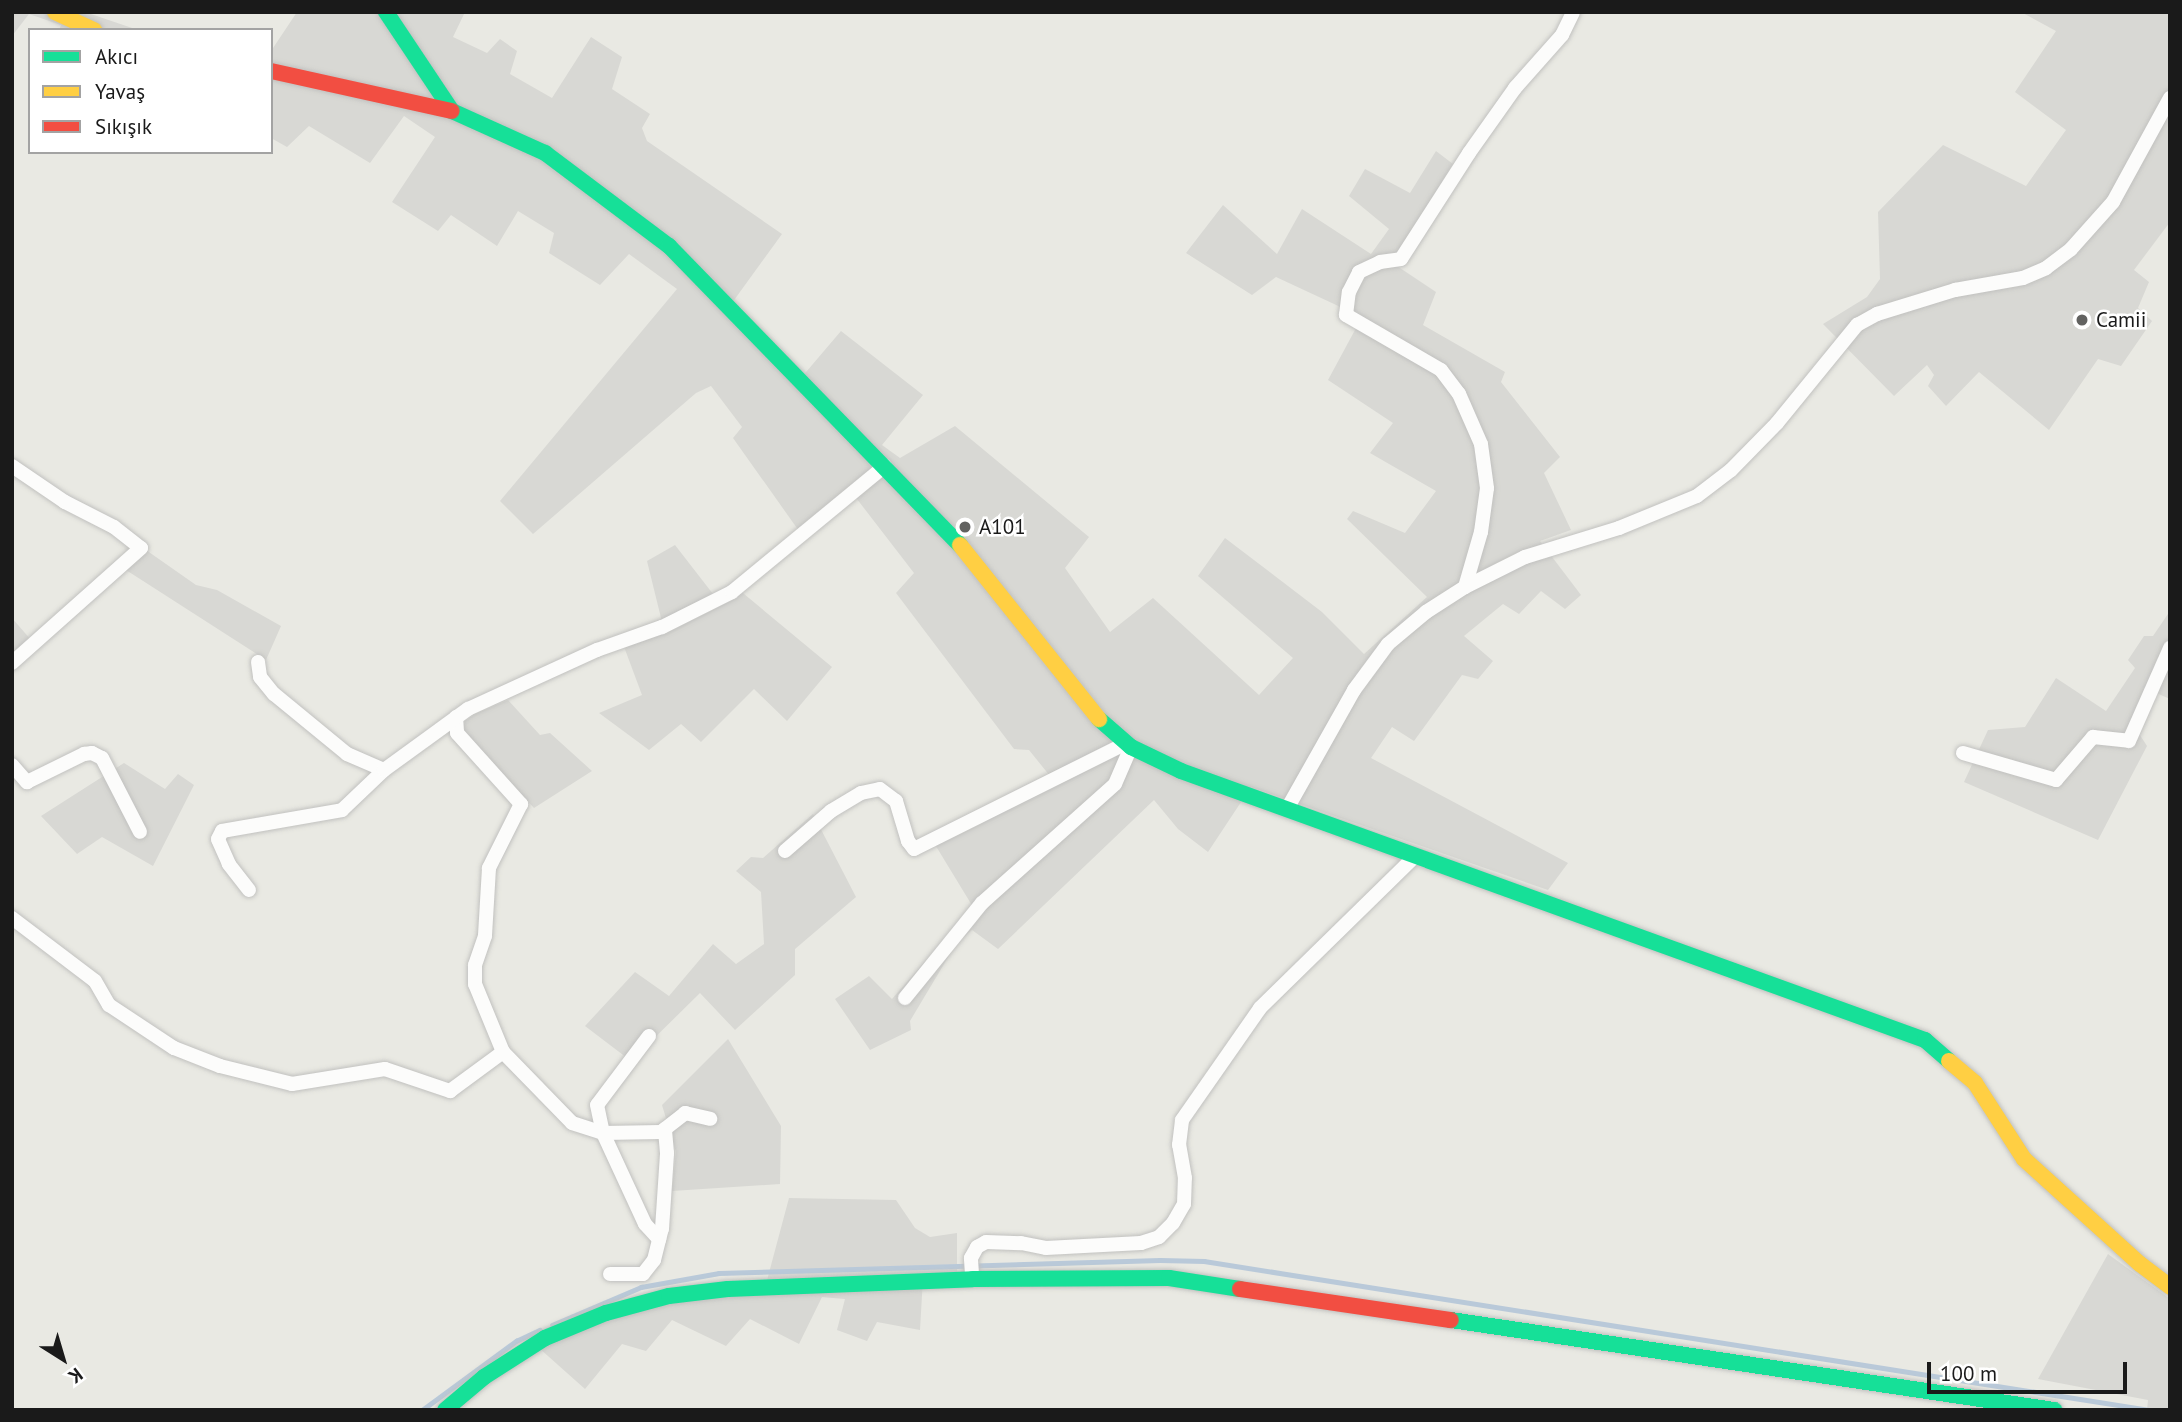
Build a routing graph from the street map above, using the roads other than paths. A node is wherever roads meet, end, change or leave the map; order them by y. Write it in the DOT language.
graph roads {
  1 [pos="55,12"];
  2 [pos="386,12"];
  3 [pos="1573,12"];
  4 [pos="90,28"];
  5 [pos="273,71"];
  6 [pos="2170,97"];
  7 [pos="452,111"];
  8 [pos="12,466"];
  9 [pos="885,466"];
  10 [pos="1465,587"];
  11 [pos="2170,648"];
  12 [pos="258,662"];
  13 [pos="12,663"];
  14 [pos="456,717"];
  15 [pos="1129,745"];
  16 [pos="1963,753"];
  17 [pos="12,765"];
  18 [pos="384,771"];
  19 [pos="1287,810"];
  20 [pos="140,832"];
  21 [pos="785,851"];
  22 [pos="1415,856"];
  23 [pos="249,890"];
  24 [pos="12,918"];
  25 [pos="905,998"];
  26 [pos="649,1036"];
  27 [pos="503,1052"];
  28 [pos="710,1119"];
  29 [pos="665,1129"];
  30 [pos="603,1133"];
  31 [pos="659,1239"];
  32 [pos="610,1274"];
  33 [pos="972,1277"];
  34 [pos="2170,1287"];
  35 [pos="445,1410"];
  36 [pos="2054,1410"];
  1 -- 4 [label="street"];
  2 -- 7 [label="street"];
  3 -- 10 [label="street"];
  5 -- 7 [label="street"];
  6 -- 10 [label="street"];
  7 -- 9 [label="street"];
  8 -- 13 [label="street"];
  9 -- 14 [label="street"];
  9 -- 15 [label="street"];
  10 -- 19 [label="street"];
  11 -- 16 [label="street"];
  12 -- 18 [label="street"];
  14 -- 18 [label="street"];
  14 -- 27 [label="street"];
  15 -- 19 [label="street"];
  15 -- 21 [label="street"];
  15 -- 25 [label="street"];
  17 -- 20 [label="street"];
  18 -- 23 [label="street"];
  19 -- 22 [label="street"];
  22 -- 33 [label="street"];
  22 -- 34 [label="street"];
  24 -- 27 [label="street"];
  26 -- 30 [label="street"];
  27 -- 30 [label="street"];
  28 -- 29 [label="street"];
  29 -- 30 [label="street"];
  29 -- 31 [label="street"];
  30 -- 31 [label="street"];
  31 -- 32 [label="street"];
  33 -- 35 [label="street"];
  33 -- 36 [label="street"];
}
